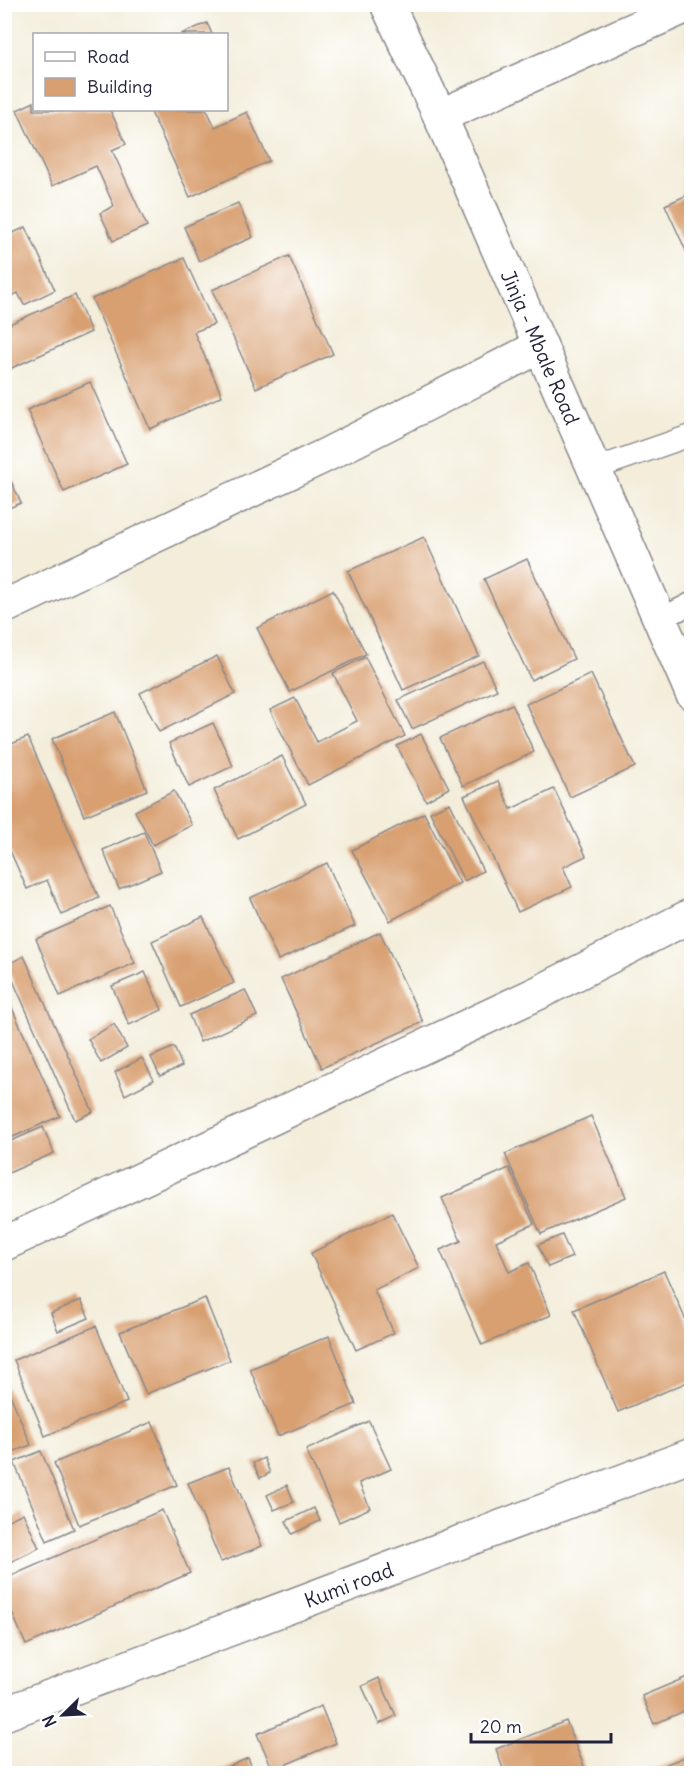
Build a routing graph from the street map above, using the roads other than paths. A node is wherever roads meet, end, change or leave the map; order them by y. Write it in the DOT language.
graph roads {
  1 [pos="387,4"];
  2 [pos="691,4"];
  3 [pos="440,116"];
  4 [pos="541,346"];
  5 [pos="692,435"];
  6 [pos="594,469"];
  7 [pos="692,603"];
  8 [pos="4,607"];
  9 [pos="659,620"];
  10 [pos="692,693"];
  11 [pos="692,915"];
  12 [pos="4,1244"];
  13 [pos="692,1455"];
  14 [pos="4,1714"];
  1 -- 3 [label="street, Jinja - Mbale Road"];
  2 -- 3 [label="street"];
  3 -- 4 [label="street, Jinja - Mbale Road"];
  4 -- 6 [label="street, Jinja - Mbale Road"];
  4 -- 8 [label="street"];
  5 -- 6 [label="lane"];
  6 -- 9 [label="street, Jinja - Mbale Road"];
  7 -- 9 [label="lane"];
  9 -- 10 [label="street, Jinja - Mbale Road"];
  11 -- 12 [label="street"];
  13 -- 14 [label="street, Kumi road"];
}
